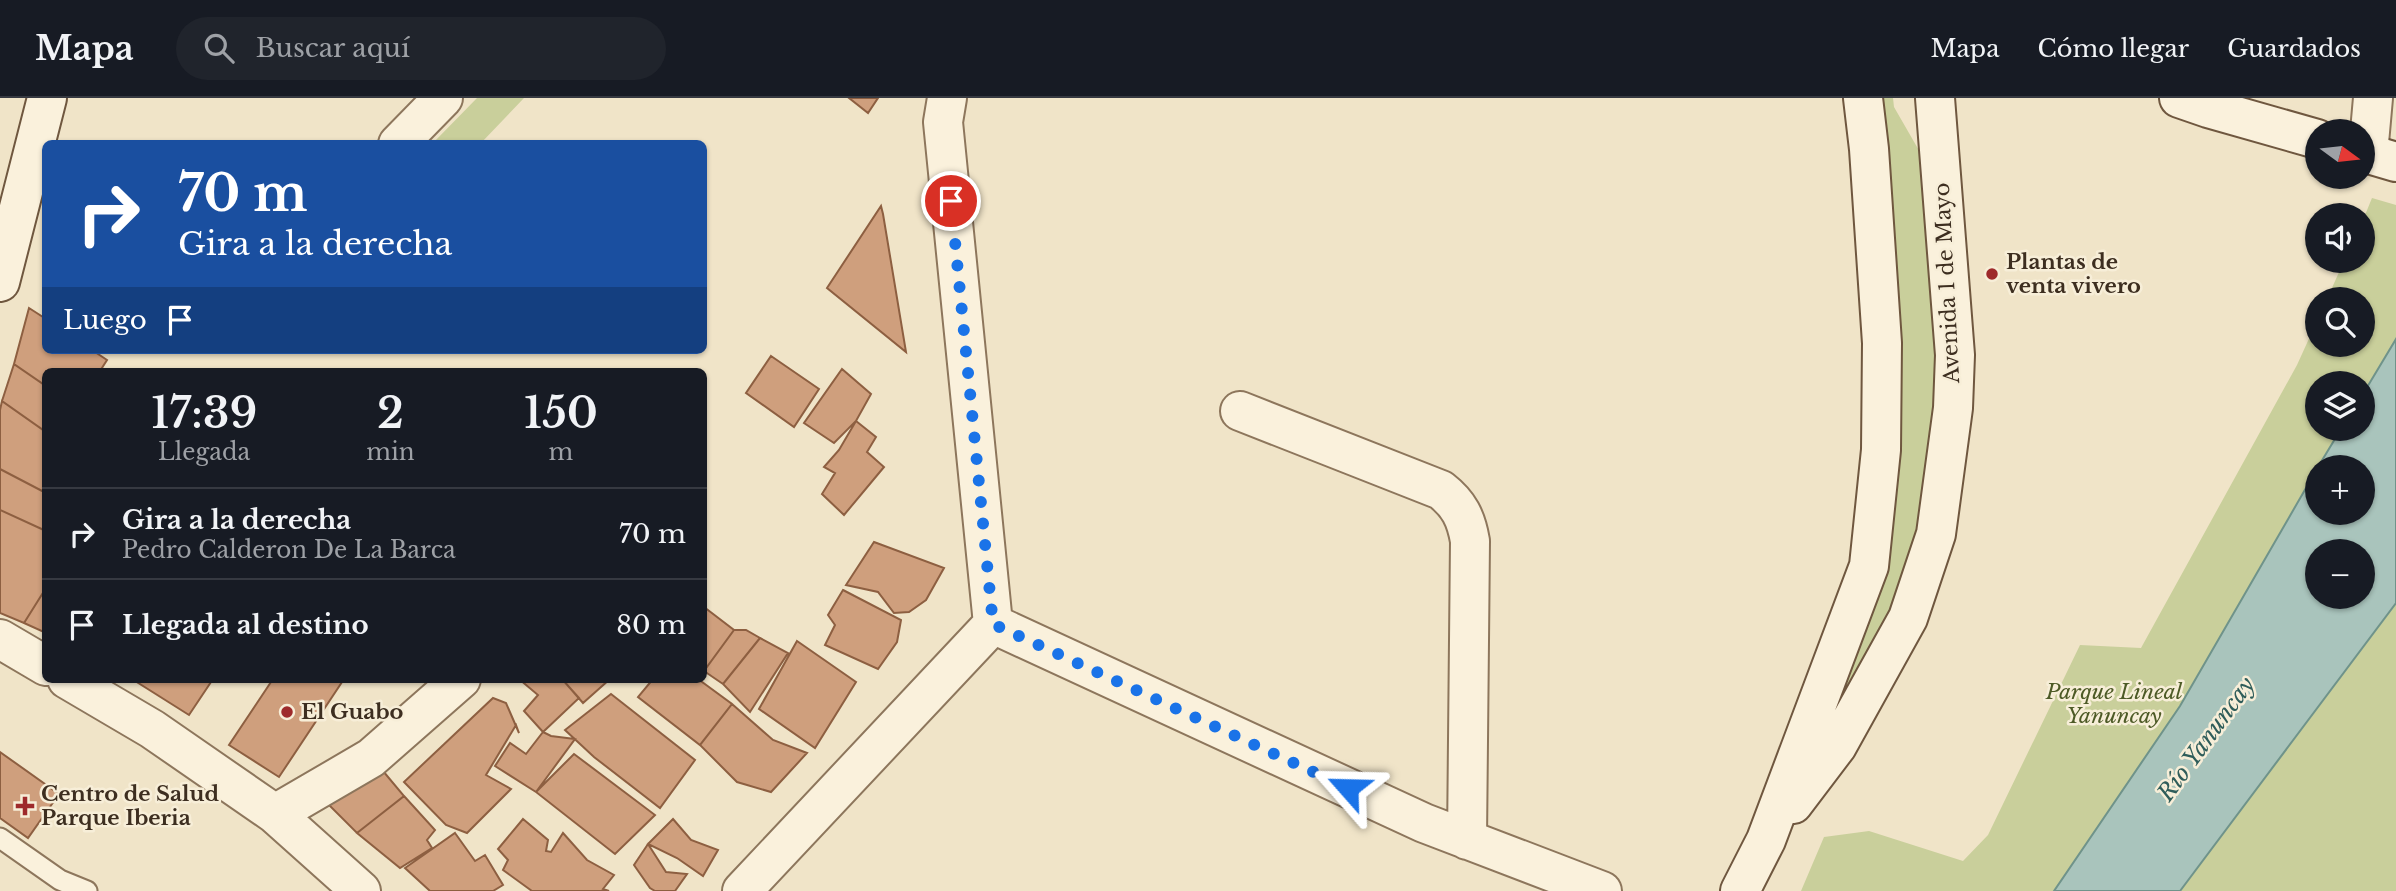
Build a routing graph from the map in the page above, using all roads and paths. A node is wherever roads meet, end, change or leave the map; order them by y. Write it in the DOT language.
graph roads {
  1 [pos="47,98"];
  2 [pos="443,98"];
  3 [pos="947,98"];
  4 [pos="1863,98"];
  5 [pos="1935,98"];
  6 [pos="2179,98"];
  7 [pos="2373,98"];
  8 [pos="2305,135"];
  9 [pos="402,140"];
  10 [pos="40,145"];
  11 [pos="2376,156"];
  12 [pos="0,282"];
  13 [pos="1240,411"];
  14 [pos="993,624"];
  15 [pos="0,639"];
  16 [pos="42,664"];
  17 [pos="74,683"];
  18 [pos="456,683"];
  19 [pos="275,814"];
  20 [pos="0,838"];
  21 [pos="1467,840"];
  22 [pos="1766,840"];
  23 [pos="88,891"];
  24 [pos="361,891"];
  25 [pos="741,891"];
  26 [pos="1602,891"];
  27 [pos="1740,891"];
  1 -- 10 [label="street"];
  2 -- 9 [label="street"];
  3 -- 14 [label="street"];
  4 -- 22 [label="street, Avenida 1 de Mayo"];
  5 -- 22 [label="street, Avenida 1 de Mayo"];
  6 -- 8 [label="street"];
  7 -- 11 [label="street"];
  10 -- 12 [label="street"];
  13 -- 21 [label="street"];
  14 -- 21 [label="street"];
  14 -- 25 [label="street"];
  15 -- 16 [label="street"];
  17 -- 19 [label="street"];
  18 -- 19 [label="street"];
  19 -- 24 [label="street"];
  20 -- 23 [label="lane"];
  21 -- 26 [label="street"];
  22 -- 27 [label="street, Avenida 1 de Mayo"];
}
